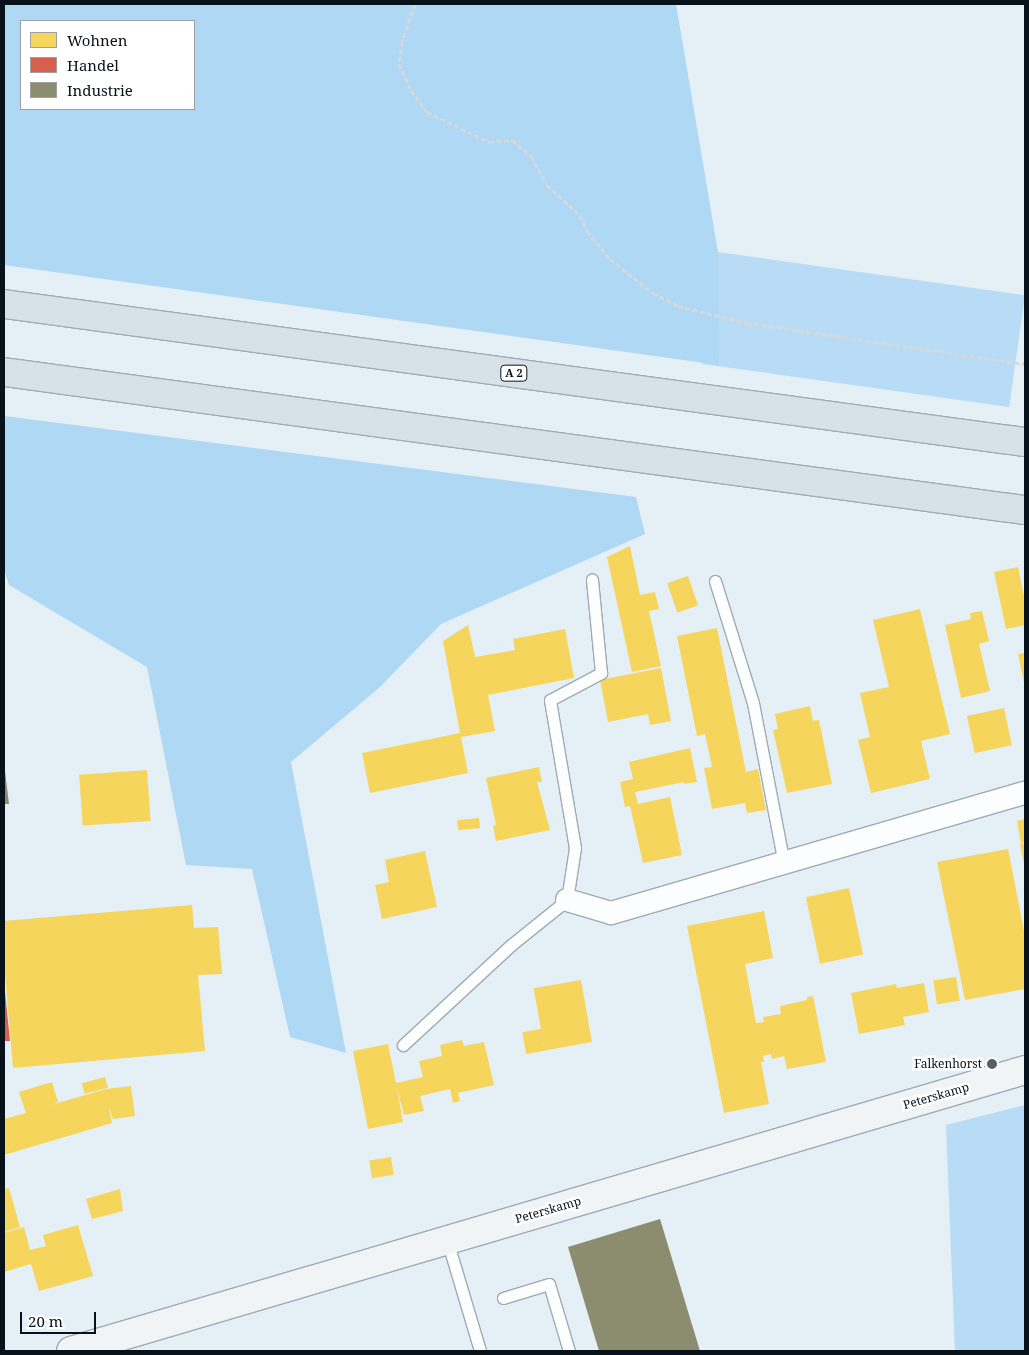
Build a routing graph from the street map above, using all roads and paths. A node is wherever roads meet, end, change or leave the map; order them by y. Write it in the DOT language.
graph roads {
  1 [pos="415,4"];
  2 [pos="4,304"];
  3 [pos="1025,364"];
  4 [pos="4,372"];
  5 [pos="1025,442"];
  6 [pos="1025,510"];
  7 [pos="592,579"];
  8 [pos="715,581"];
  9 [pos="1025,793"];
  10 [pos="784,864"];
  11 [pos="567,900"];
  12 [pos="403,1045"];
  13 [pos="1025,1070"];
  14 [pos="447,1240"];
  15 [pos="503,1298"];
  16 [pos="70,1351"];
  17 [pos="480,1351"];
  18 [pos="569,1351"];
  1 -- 3 [label="path"];
  2 -- 5 [label="highway, A 2"];
  4 -- 6 [label="highway"];
  7 -- 11 [label="lane"];
  8 -- 10 [label="lane"];
  9 -- 10 [label="street"];
  10 -- 11 [label="street"];
  11 -- 12 [label="lane"];
  13 -- 14 [label="street, Peterskamp"];
  14 -- 16 [label="street, Peterskamp"];
  14 -- 17 [label="lane"];
  15 -- 18 [label="lane"];
}
